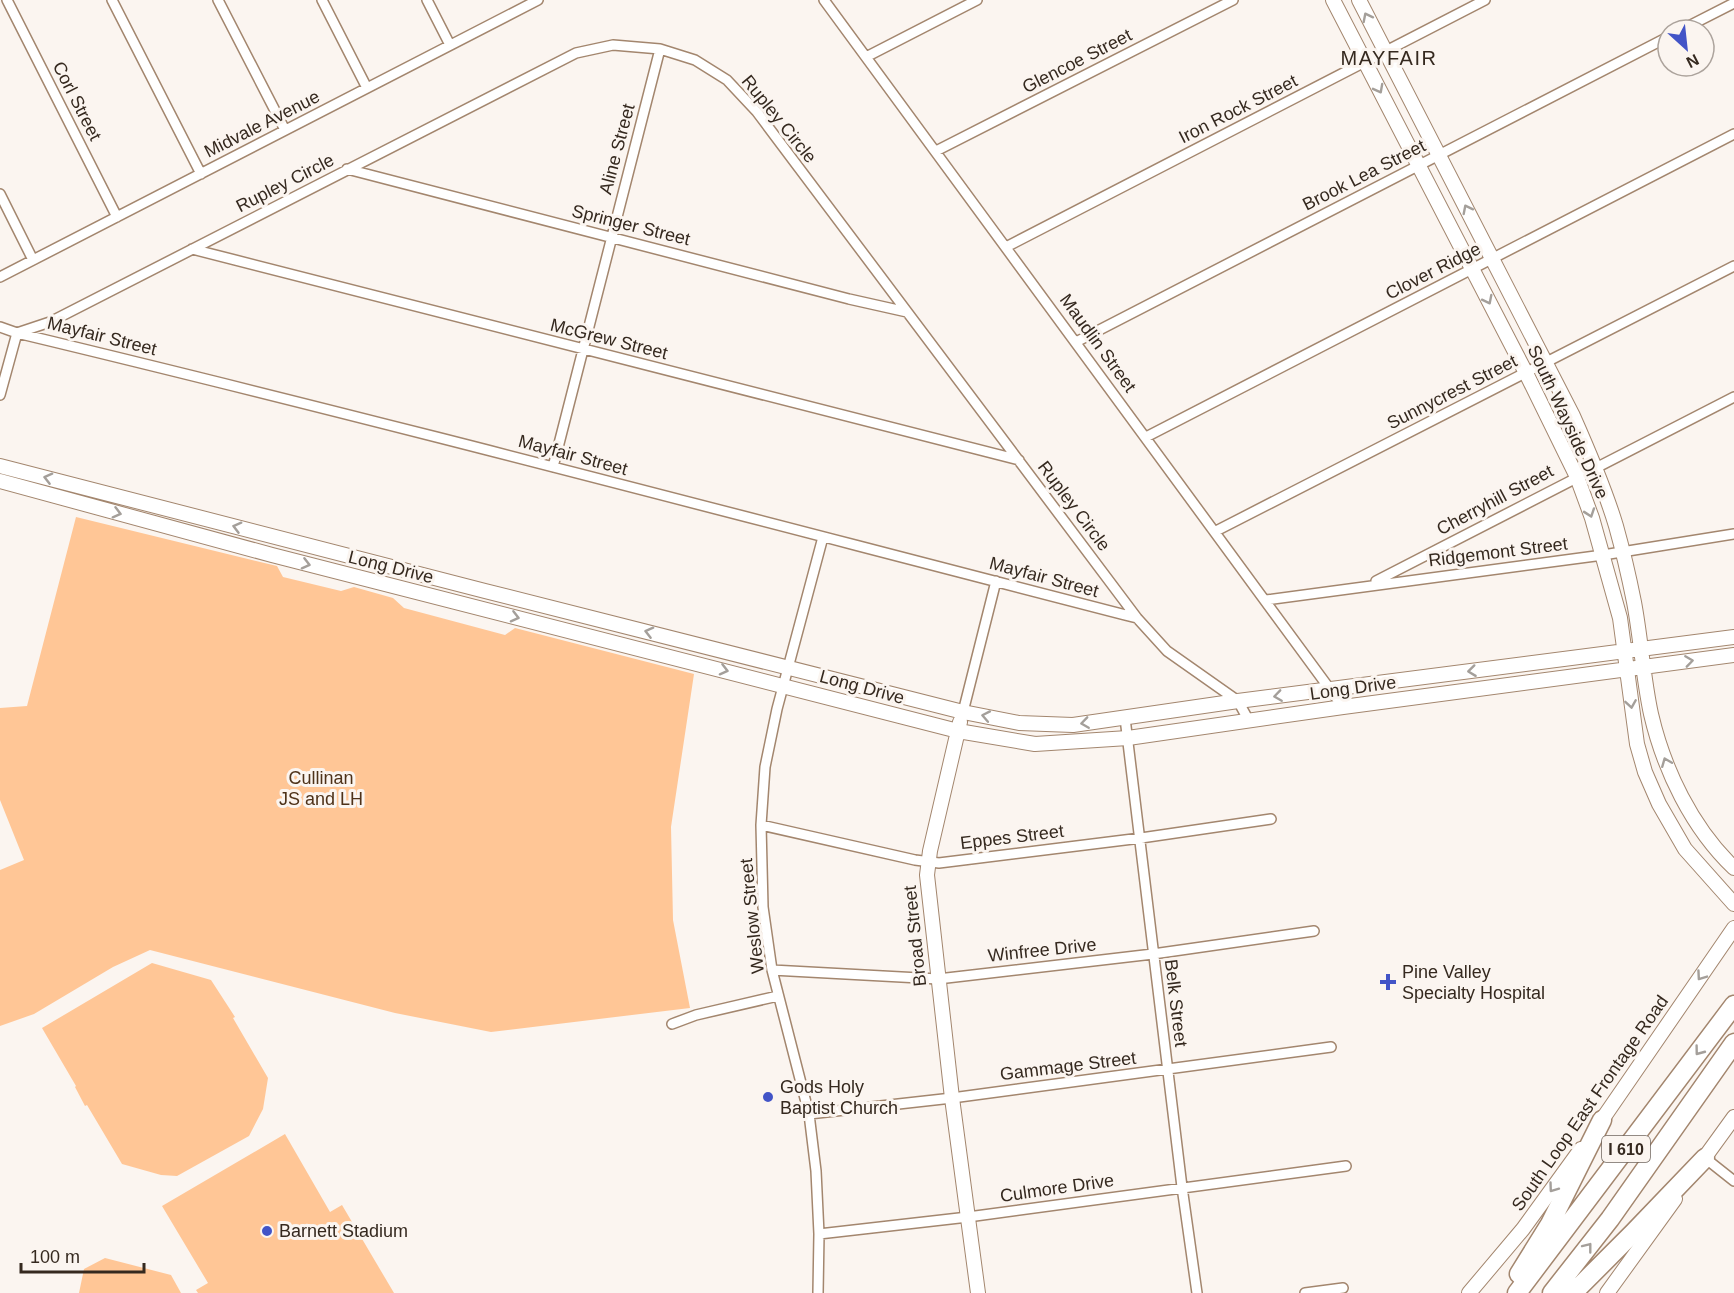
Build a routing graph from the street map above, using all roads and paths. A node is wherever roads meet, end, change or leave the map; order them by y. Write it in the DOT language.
graph roads {
  1 [pos="112,0"];
  2 [pos="218,0"];
  3 [pos="322,0"];
  4 [pos="427,0"];
  5 [pos="824,0"];
  6 [pos="977,0"];
  7 [pos="1233,0"];
  8 [pos="1333,0"];
  9 [pos="1359,0"];
  10 [pos="1485,0"];
  11 [pos="535,1"];
  12 [pos="6,2"];
  13 [pos="1734,3"];
  14 [pos="1705,18"];
  15 [pos="1656,43"];
  16 [pos="450,45"];
  17 [pos="660,49"];
  18 [pos="1385,51"];
  19 [pos="866,57"];
  20 [pos="1365,62"];
  21 [pos="367,88"];
  22 [pos="285,130"];
  23 [pos="1734,134"];
  24 [pos="936,151"];
  25 [pos="1439,155"];
  26 [pos="1419,165"];
  27 [pos="347,169"];
  28 [pos="201,174"];
  29 [pos="0,194"];
  30 [pos="117,217"];
  31 [pos="611,237"];
  32 [pos="1006,247"];
  33 [pos="192,249"];
  34 [pos="1492,259"];
  35 [pos="33,260"];
  36 [pos="1734,266"];
  37 [pos="1472,269"];
  38 [pos="0,277"];
  39 [pos="907,312"];
  40 [pos="0,327"];
  41 [pos="17,333"];
  42 [pos="1076,342"];
  43 [pos="582,350"];
  44 [pos="1546,363"];
  45 [pos="1526,373"];
  46 [pos="0,395"];
  47 [pos="1734,397"];
  48 [pos="1146,437"];
  49 [pos="1019,460"];
  50 [pos="0,466"];
  51 [pos="553,467"];
  52 [pos="1595,468"];
  53 [pos="1576,477"];
  54 [pos="0,481"];
  55 [pos="86,488"];
  56 [pos="77,502"];
  57 [pos="180,512"];
  58 [pos="175,529"];
  59 [pos="1216,531"];
  60 [pos="1734,534"];
  61 [pos="276,537"];
  62 [pos="823,537"];
  63 [pos="1622,551"];
  64 [pos="272,555"];
  65 [pos="1603,555"];
  66 [pos="385,566"];
  67 [pos="996,581"];
  68 [pos="380,582"];
  69 [pos="1369,585"];
  70 [pos="485,591"];
  71 [pos="1266,600"];
  72 [pos="481,608"];
  73 [pos="1137,618"];
  74 [pos="597,619"];
  75 [pos="593,636"];
  76 [pos="1734,637"];
  77 [pos="698,644"];
  78 [pos="1641,649"];
  79 [pos="1624,652"];
  80 [pos="1734,655"];
  81 [pos="694,662"];
  82 [pos="1530,664"];
  83 [pos="788,667"];
  84 [pos="1644,667"];
  85 [pos="1626,670"];
  86 [pos="1433,676"];
  87 [pos="1531,683"];
  88 [pos="784,685"];
  89 [pos="1331,689"];
  90 [pos="883,691"];
  91 [pos="1434,696"];
  92 [pos="1238,701"];
  93 [pos="1343,707"];
  94 [pos="876,710"];
  95 [pos="963,712"];
  96 [pos="1125,718"];
  97 [pos="1250,721"];
  98 [pos="958,731"];
  99 [pos="1128,738"];
  100 [pos="1683,798"];
  101 [pos="1659,804"];
  102 [pos="1271,819"];
  103 [pos="761,825"];
  104 [pos="1141,838"];
  105 [pos="928,862"];
  106 [pos="1734,868"];
  107 [pos="1734,904"];
  108 [pos="1734,928"];
  109 [pos="1314,931"];
  110 [pos="1154,954"];
  111 [pos="772,970"];
  112 [pos="938,979"];
  113 [pos="778,996"];
  114 [pos="1734,1005"];
  115 [pos="672,1024"];
  116 [pos="1734,1043"];
  117 [pos="1331,1047"];
  118 [pos="1168,1070"];
  119 [pos="952,1098"];
  120 [pos="809,1114"];
  121 [pos="1734,1117"];
  122 [pos="1602,1120"];
  123 [pos="1705,1158"];
  124 [pos="1347,1166"];
  125 [pos="1734,1181"];
  126 [pos="1182,1187"];
  127 [pos="968,1217"];
  128 [pos="819,1234"];
  129 [pos="1343,1288"];
  130 [pos="818,1293"];
  131 [pos="978,1293"];
  132 [pos="1197,1293"];
  133 [pos="1305,1293"];
  134 [pos="1469,1293"];
  135 [pos="1508,1293"];
  136 [pos="1517,1293"];
  137 [pos="1552,1293"];
  138 [pos="1572,1293"];
  139 [pos="1607,1293"];
  1 -- 28 [label="street"];
  2 -- 22 [label="street"];
  3 -- 21 [label="street"];
  4 -- 16 [label="street"];
  5 -- 19 [label="street, Maudlin Street"];
  6 -- 19 [label="street"];
  7 -- 24 [label="street, Glencoe Street"];
  8 -- 20 [label="main road, South Wayside Drive"];
  18 -- 9 [label="main road, South Wayside Drive, one-way"];
  10 -- 18 [label="street, Iron Rock Street"];
  11 -- 16 [label="street, Midvale Avenue"];
  12 -- 30 [label="street, Corl Street"];
  13 -- 14 [label="street"];
  15 -- 25 [label="street, Brook Lea Street"];
  16 -- 21 [label="street, Midvale Avenue"];
  17 -- 27 [label="street, Rupley Circle"];
  17 -- 31 [label="street, Aline Street"];
  17 -- 39 [label="street, Rupley Circle"];
  18 -- 20 [label="street, Iron Rock Street"];
  18 -- 25 [label="main road, South Wayside Drive"];
  19 -- 24 [label="street, Maudlin Street"];
  20 -- 26 [label="main road, South Wayside Drive, one-way"];
  20 -- 32 [label="street, Iron Rock Street"];
  21 -- 22 [label="street, Midvale Avenue"];
  22 -- 28 [label="street, Midvale Avenue"];
  23 -- 34 [label="street, Clover Ridge"];
  24 -- 32 [label="street, Maudlin Street"];
  25 -- 26 [label="street, Brook Lea Street"];
  34 -- 25 [label="main road, South Wayside Drive, one-way"];
  26 -- 37 [label="main road, South Wayside Drive"];
  26 -- 42 [label="street, Brook Lea Street"];
  27 -- 31 [label="street, Springer Street"];
  27 -- 33 [label="street, Rupley Circle"];
  28 -- 30 [label="street, Midvale Avenue"];
  29 -- 35 [label="street"];
  30 -- 35 [label="street, Midvale Avenue"];
  31 -- 39 [label="street, Springer Street"];
  31 -- 43 [label="street, Aline Street"];
  32 -- 42 [label="street, Maudlin Street"];
  33 -- 41 [label="street, Rupley Circle"];
  33 -- 43 [label="street, McGrew Street"];
  34 -- 37 [label="street, Clover Ridge"];
  34 -- 44 [label="main road, South Wayside Drive"];
  35 -- 38 [label="street, Midvale Avenue"];
  36 -- 44 [label="street, Sunnycrest Street"];
  37 -- 45 [label="main road, South Wayside Drive, one-way"];
  37 -- 48 [label="street, Clover Ridge"];
  39 -- 49 [label="street, Rupley Circle"];
  40 -- 41 [label="street, Mayfair Street"];
  41 -- 46 [label="street"];
  41 -- 51 [label="street, Mayfair Street"];
  42 -- 48 [label="street, Maudlin Street"];
  43 -- 49 [label="street, McGrew Street"];
  43 -- 51 [label="street, Aline Street"];
  44 -- 45 [label="street, Sunnycrest Street"];
  44 -- 52 [label="main road, South Wayside Drive"];
  45 -- 53 [label="main road, South Wayside Drive"];
  45 -- 59 [label="street, Sunnycrest Street"];
  47 -- 52 [label="street, Cherryhill Street"];
  48 -- 59 [label="street, Maudlin Street"];
  49 -- 73 [label="street, Rupley Circle"];
  55 -- 50 [label="main road, Long Drive, one-way"];
  51 -- 62 [label="street, Mayfair Street"];
  52 -- 53 [label="street, Cherryhill Street"];
  52 -- 63 [label="main road, South Wayside Drive"];
  53 -- 65 [label="main road, South Wayside Drive, one-way"];
  53 -- 69 [label="street, Cherryhill Street"];
  54 -- 56 [label="main road, Long Drive"];
  55 -- 56 [label="main road"];
  55 -- 57 [label="main road, Long Drive"];
  56 -- 58 [label="main road, Long Drive, one-way"];
  57 -- 58 [label="main road"];
  61 -- 57 [label="main road, Long Drive, one-way"];
  58 -- 64 [label="main road, Long Drive"];
  59 -- 71 [label="street, Maudlin Street"];
  60 -- 63 [label="street, Ridgemont Street"];
  61 -- 64 [label="main road"];
  61 -- 66 [label="main road, Long Drive"];
  62 -- 67 [label="street, Mayfair Street"];
  62 -- 83 [label="street, Weslow Street"];
  63 -- 65 [label="street, Ridgemont Street"];
  63 -- 78 [label="main road, South Wayside Drive"];
  64 -- 68 [label="main road, Long Drive, one-way"];
  65 -- 69 [label="street, Ridgemont Street"];
  65 -- 79 [label="main road, South Wayside Drive"];
  66 -- 68 [label="main road"];
  66 -- 70 [label="main road, Long Drive"];
  67 -- 73 [label="street, Mayfair Street"];
  67 -- 95 [label="street, Broad Street"];
  68 -- 72 [label="main road, Long Drive"];
  69 -- 71 [label="street, Ridgemont Street"];
  70 -- 72 [label="main road"];
  70 -- 74 [label="main road, Long Drive"];
  71 -- 89 [label="street, Maudlin Street"];
  72 -- 75 [label="main road, Long Drive, one-way"];
  73 -- 92 [label="street, Rupley Circle"];
  74 -- 75 [label="main road"];
  77 -- 74 [label="main road, Long Drive, one-way"];
  75 -- 81 [label="main road, Long Drive"];
  76 -- 78 [label="main road, Long Drive"];
  77 -- 81 [label="main road"];
  77 -- 83 [label="main road, Long Drive"];
  78 -- 79 [label="main road, Long Drive"];
  78 -- 84 [label="main road, South Wayside Drive"];
  79 -- 82 [label="main road, Long Drive"];
  79 -- 85 [label="main road, South Wayside Drive"];
  84 -- 80 [label="main road, Long Drive, one-way"];
  81 -- 88 [label="main road, Long Drive, one-way"];
  82 -- 86 [label="main road, Long Drive, one-way"];
  82 -- 87 [label="main road"];
  83 -- 88 [label="street, Weslow Street"];
  83 -- 90 [label="main road, Long Drive"];
  84 -- 85 [label="main road, Long Drive"];
  100 -- 84 [label="main road, South Wayside Drive, one-way"];
  85 -- 87 [label="main road, Long Drive"];
  85 -- 101 [label="main road, South Wayside Drive, one-way"];
  86 -- 89 [label="main road, Long Drive"];
  86 -- 91 [label="main road"];
  87 -- 91 [label="main road, Long Drive"];
  88 -- 94 [label="main road, Long Drive"];
  88 -- 103 [label="street, Weslow Street"];
  89 -- 92 [label="main road, Long Drive, one-way"];
  89 -- 93 [label="street, Maudlin Street"];
  90 -- 94 [label="main road"];
  90 -- 95 [label="main road, Long Drive"];
  91 -- 93 [label="main road, Long Drive"];
  92 -- 96 [label="main road, Long Drive"];
  92 -- 97 [label="street, Rupley Circle"];
  93 -- 97 [label="main road, Long Drive"];
  94 -- 98 [label="main road, Long Drive"];
  96 -- 95 [label="main road, Long Drive, one-way"];
  95 -- 98 [label="main road, Broad Street"];
  96 -- 99 [label="street, Belk Street"];
  97 -- 99 [label="main road, Long Drive"];
  98 -- 99 [label="main road, Long Drive"];
  98 -- 105 [label="main road, Broad Street"];
  99 -- 104 [label="street, Belk Street"];
  100 -- 101 [label="main road"];
  100 -- 106 [label="main road, South Wayside Drive"];
  101 -- 107 [label="main road, South Wayside Drive"];
  102 -- 104 [label="street, Eppes Street"];
  103 -- 105 [label="street, Eppes Street"];
  103 -- 111 [label="street, Weslow Street"];
  104 -- 105 [label="street, Eppes Street"];
  104 -- 110 [label="street, Belk Street"];
  105 -- 112 [label="main road, Broad Street"];
  108 -- 122 [label="main road, South Loop East Frontage Road, one-way"];
  109 -- 110 [label="street, Winfree Drive"];
  110 -- 112 [label="street, Winfree Drive"];
  110 -- 118 [label="street, Belk Street"];
  111 -- 112 [label="street, Winfree Drive"];
  111 -- 113 [label="street, Weslow Street"];
  112 -- 119 [label="main road, Broad Street"];
  113 -- 115 [label="street"];
  113 -- 120 [label="street, Weslow Street"];
  114 -- 136 [label="highway, I 610, one-way"];
  137 -- 116 [label="highway, I 610, one-way"];
  117 -- 118 [label="street, Gammage Street"];
  118 -- 119 [label="street, Gammage Street"];
  118 -- 126 [label="street, Belk Street"];
  119 -- 120 [label="street, Gammage Street"];
  119 -- 127 [label="main road, Broad Street"];
  120 -- 128 [label="street, Weslow Street"];
  121 -- 123 [label="main road"];
  122 -- 134 [label="main road, South Loop East Frontage Road, one-way"];
  122 -- 135 [label="highway"];
  123 -- 125 [label="street"];
  123 -- 138 [label="highway"];
  123 -- 139 [label="main road"];
  124 -- 126 [label="street, Culmore Drive"];
  126 -- 127 [label="street, Culmore Drive"];
  126 -- 132 [label="street, Belk Street"];
  127 -- 128 [label="street, Culmore Drive"];
  127 -- 131 [label="main road, Broad Street"];
  128 -- 130 [label="street, Weslow Street"];
  129 -- 133 [label="street"];
}
